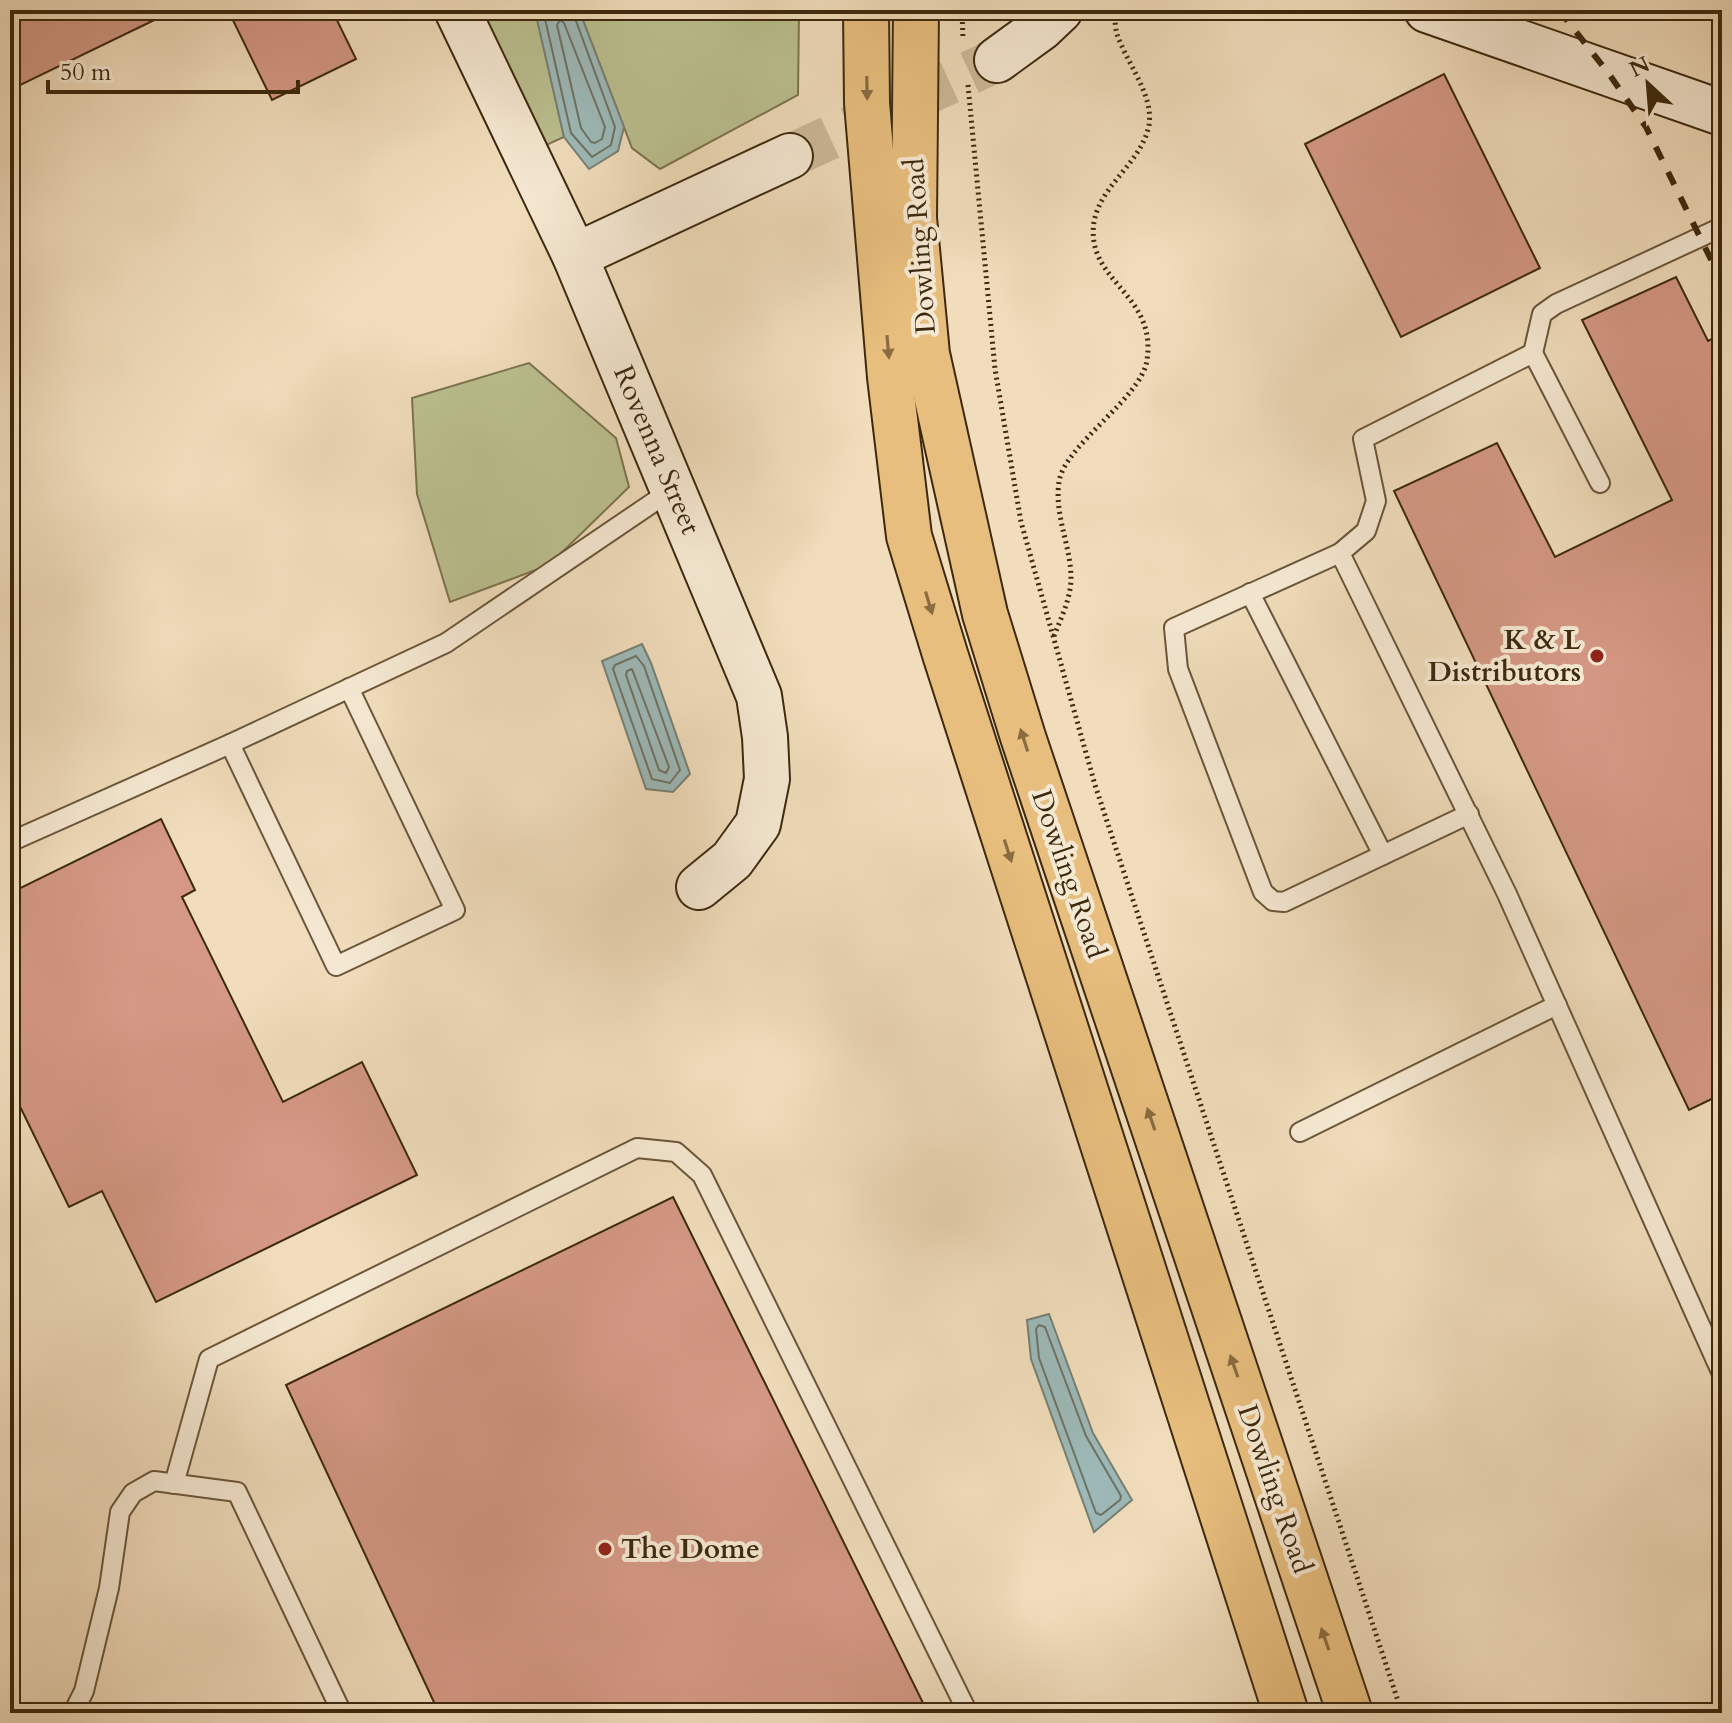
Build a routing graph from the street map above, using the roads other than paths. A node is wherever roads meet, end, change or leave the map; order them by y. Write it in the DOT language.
graph roads {
  1 [pos="457,10"];
  2 [pos="866,10"];
  3 [pos="916,10"];
  4 [pos="1060,10"];
  5 [pos="1427,10"];
  6 [pos="976,63"];
  7 [pos="1722,113"];
  8 [pos="790,156"];
  9 [pos="1722,227"];
  10 [pos="575,256"];
  11 [pos="1533,353"];
  12 [pos="1600,483"];
  13 [pos="673,489"];
  14 [pos="1340,553"];
  15 [pos="1250,593"];
  16 [pos="349,688"];
  17 [pos="230,744"];
  18 [pos="1469,814"];
  19 [pos="10,842"];
  20 [pos="1383,855"];
  21 [pos="699,887"];
  22 [pos="1557,1005"];
  23 [pos="1300,1132"];
  24 [pos="1722,1374"];
  25 [pos="174,1484"];
  26 [pos="73,1713"];
  27 [pos="342,1713"];
  28 [pos="968,1713"];
  29 [pos="1286,1713"];
  30 [pos="1350,1713"];
  1 -- 10 [label="street, Rovenna Street"];
  2 -- 29 [label="main road, Dowling Road, one-way"];
  30 -- 3 [label="main road, Dowling Road, one-way"];
  4 -- 6 [label="street"];
  5 -- 7 [label="street"];
  8 -- 10 [label="street"];
  9 -- 11 [label="lane"];
  10 -- 13 [label="street, Rovenna Street"];
  11 -- 12 [label="lane"];
  11 -- 14 [label="lane"];
  13 -- 16 [label="lane"];
  13 -- 21 [label="street, Rovenna Street"];
  14 -- 15 [label="lane"];
  14 -- 18 [label="lane"];
  15 -- 20 [label="lane"];
  15 -- 20 [label="lane"];
  16 -- 17 [label="lane"];
  16 -- 17 [label="lane"];
  17 -- 19 [label="lane"];
  18 -- 20 [label="lane"];
  18 -- 22 [label="lane"];
  22 -- 23 [label="lane"];
  22 -- 24 [label="lane"];
  25 -- 26 [label="lane"];
  25 -- 27 [label="lane"];
  25 -- 28 [label="lane"];
}
